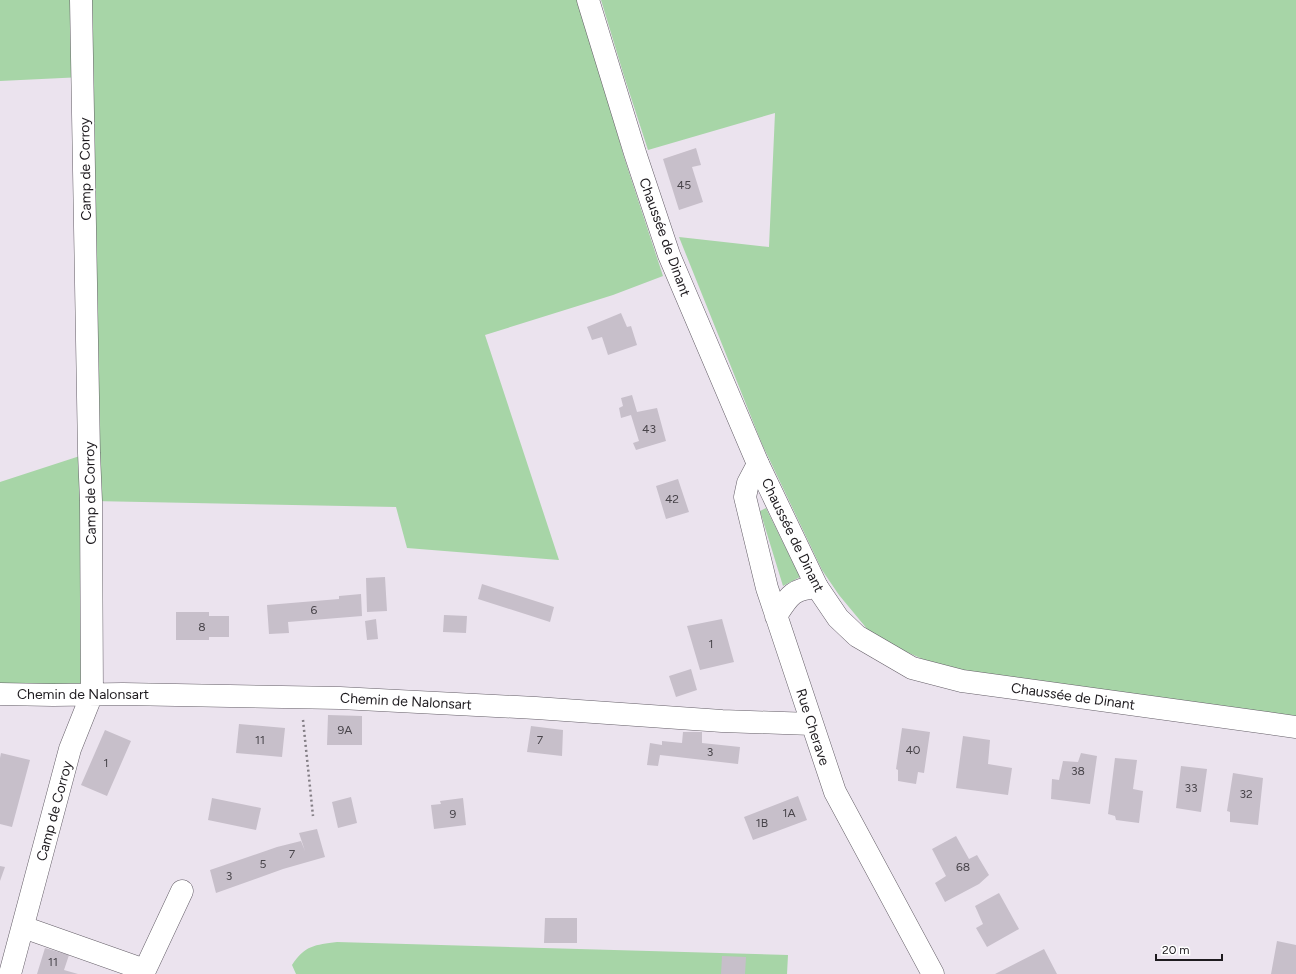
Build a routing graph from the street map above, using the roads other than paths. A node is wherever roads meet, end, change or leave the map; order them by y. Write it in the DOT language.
graph roads {
  1 [pos="81,0"];
  2 [pos="588,0"];
  3 [pos="758,464"];
  4 [pos="817,587"];
  5 [pos="776,616"];
  6 [pos="0,694"];
  7 [pos="92,694"];
  8 [pos="812,724"];
  9 [pos="1296,727"];
  10 [pos="182,891"];
  11 [pos="23,928"];
  12 [pos="10,974"];
  13 [pos="933,974"];
  1 -- 7 [label="street, Camp de Corroy"];
  2 -- 3 [label="street, Chaussée de Dinant"];
  3 -- 4 [label="street, Chaussée de Dinant"];
  3 -- 5 [label="street, Rue Cherave"];
  4 -- 5 [label="street"];
  4 -- 9 [label="street, Chaussée de Dinant"];
  5 -- 8 [label="street, Rue Cherave"];
  6 -- 7 [label="street, Chemin de Nalonsart"];
  7 -- 8 [label="street, Chemin de Nalonsart"];
  7 -- 11 [label="street, Camp de Corroy"];
  8 -- 13 [label="street, Rue Cherave"];
  10 -- 11 [label="street"];
  11 -- 12 [label="street, Camp de Corroy"];
}
